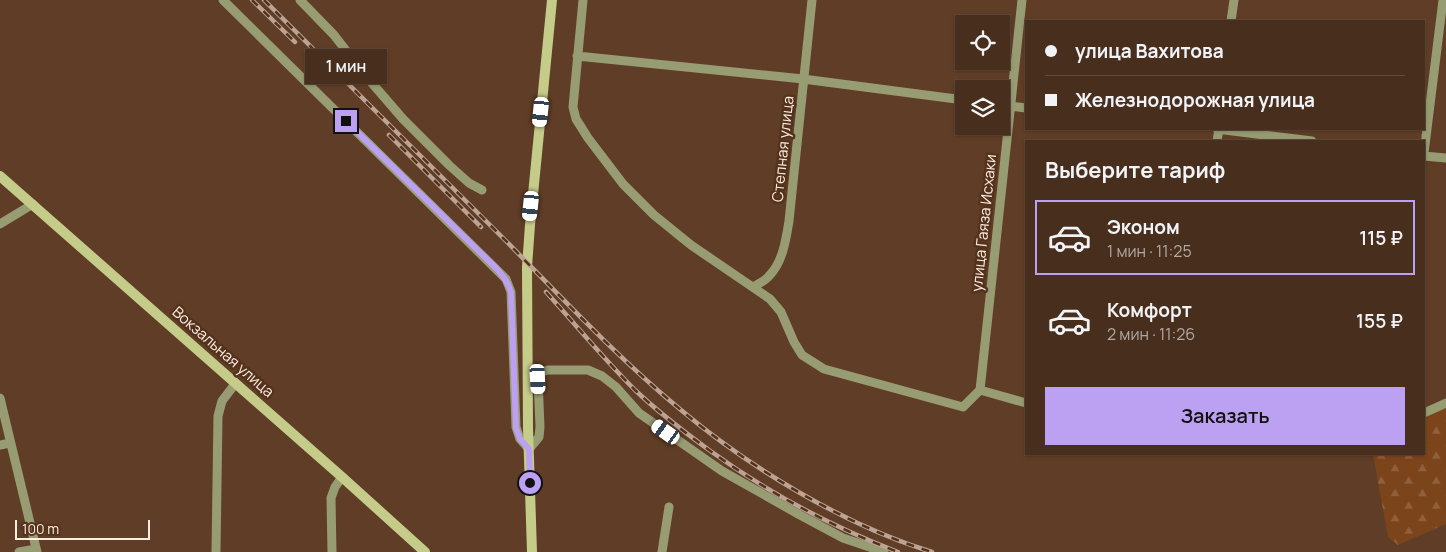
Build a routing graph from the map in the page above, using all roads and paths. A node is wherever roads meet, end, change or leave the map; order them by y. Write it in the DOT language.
graph roads {
  1 [pos="223,0"];
  2 [pos="300,0"];
  3 [pos="552,0"];
  4 [pos="583,0"];
  5 [pos="812,0"];
  6 [pos="1022,0"];
  7 [pos="1234,0"];
  8 [pos="1443,0"];
  9 [pos="1231,20"];
  10 [pos="578,56"];
  11 [pos="803,79"];
  12 [pos="1010,80"];
  13 [pos="955,99"];
  14 [pos="1010,106"];
  15 [pos="1025,108"];
  16 [pos="1226,130"];
  17 [pos="1003,135"];
  18 [pos="1304,140"];
  19 [pos="1425,146"];
  20 [pos="1425,154"];
  21 [pos="1446,158"];
  22 [pos="0,176"];
  23 [pos="482,190"];
  24 [pos="33,204"];
  25 [pos="0,224"];
  26 [pos="753,288"];
  27 [pos="235,384"];
  28 [pos="980,390"];
  29 [pos="0,398"];
  30 [pos="1025,403"];
  31 [pos="1446,403"];
  32 [pos="1425,413"];
  33 [pos="10,442"];
  34 [pos="0,445"];
  35 [pos="529,449"];
  36 [pos="342,477"];
  37 [pos="669,507"];
  38 [pos="37,550"];
  39 [pos="18,552"];
  40 [pos="216,552"];
  41 [pos="332,552"];
  42 [pos="425,552"];
  43 [pos="532,552"];
  44 [pos="662,552"];
  45 [pos="884,552"];
  1 -- 35 [label="street"];
  2 -- 23 [label="street"];
  3 -- 35 [label="street"];
  4 -- 10 [label="street"];
  5 -- 11 [label="street, Степная улица"];
  6 -- 12 [label="street, улица Гаяза Исхаки"];
  7 -- 9 [label="street"];
  8 -- 19 [label="street"];
  10 -- 11 [label="street"];
  10 -- 26 [label="street"];
  11 -- 13 [label="street"];
  11 -- 26 [label="street, Степная улица"];
  14 -- 15 [label="street"];
  16 -- 18 [label="street"];
  17 -- 28 [label="street, улица Гаяза Исхаки"];
  20 -- 21 [label="street"];
  22 -- 24 [label="street, Вокзальная улица"];
  24 -- 25 [label="street"];
  24 -- 27 [label="street, Вокзальная улица"];
  26 -- 28 [label="street"];
  27 -- 36 [label="street, Вокзальная улица"];
  27 -- 40 [label="street"];
  28 -- 30 [label="street"];
  29 -- 33 [label="street"];
  31 -- 32 [label="street"];
  33 -- 34 [label="street"];
  33 -- 38 [label="street"];
  35 -- 43 [label="street"];
  35 -- 45 [label="street"];
  36 -- 41 [label="street"];
  36 -- 42 [label="street, Вокзальная улица"];
  37 -- 44 [label="street"];
  38 -- 39 [label="street"];
}
